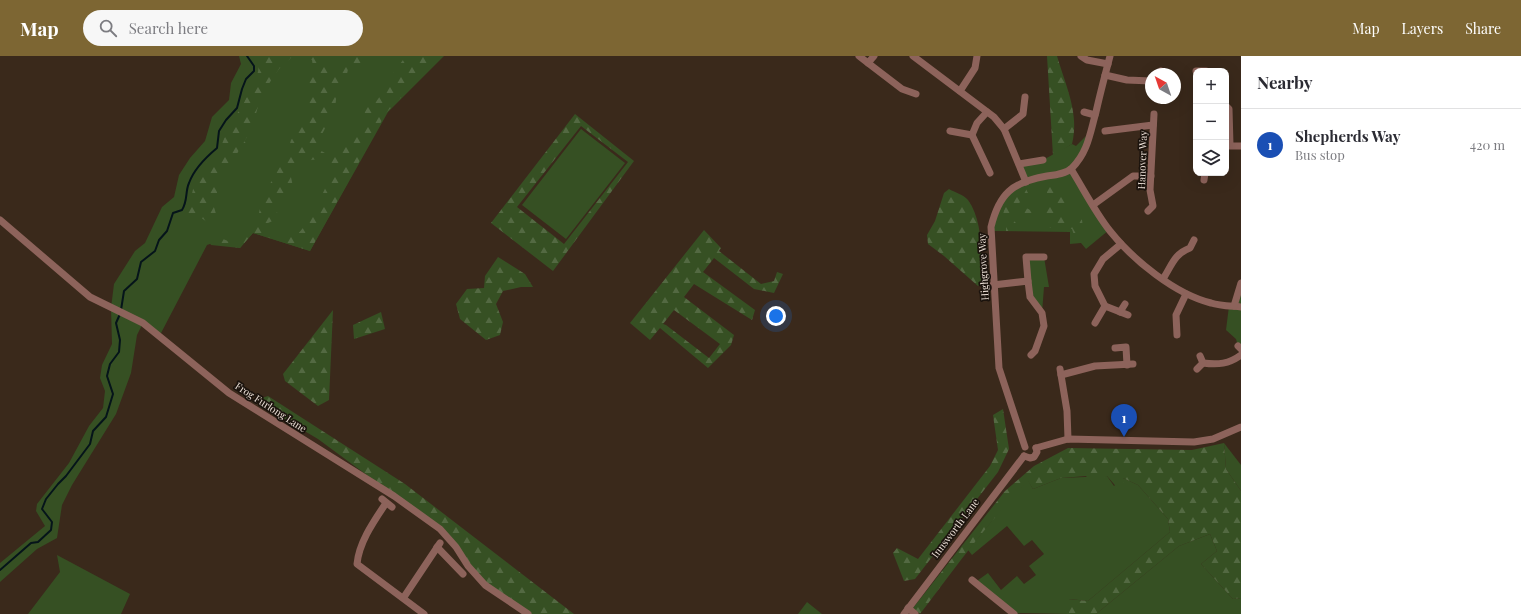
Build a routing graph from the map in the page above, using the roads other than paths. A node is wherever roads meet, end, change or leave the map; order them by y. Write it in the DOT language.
graph roads {
  1 [pos="858,56"];
  2 [pos="874,56"];
  3 [pos="913,56"];
  4 [pos="977,56"];
  5 [pos="1081,56"];
  6 [pos="1110,56"];
  7 [pos="868,64"];
  8 [pos="1108,64"];
  9 [pos="1105,76"];
  10 [pos="1145,81"];
  11 [pos="960,91"];
  12 [pos="911,95"];
  13 [pos="1025,96"];
  14 [pos="987,112"];
  15 [pos="1084,112"];
  16 [pos="1154,114"];
  17 [pos="1095,115"];
  18 [pos="1153,125"];
  19 [pos="1004,129"];
  20 [pos="950,131"];
  21 [pos="1105,131"];
  22 [pos="972,135"];
  23 [pos="1229,146"];
  24 [pos="1241,146"];
  25 [pos="1043,160"];
  26 [pos="1019,164"];
  27 [pos="990,167"];
  28 [pos="1072,169"];
  29 [pos="1151,176"];
  30 [pos="1026,182"];
  31 [pos="1093,205"];
  32 [pos="1153,208"];
  33 [pos="0,220"];
  34 [pos="1194,240"];
  35 [pos="1121,244"];
  36 [pos="1044,257"];
  37 [pos="1163,279"];
  38 [pos="1028,281"];
  39 [pos="1241,283"];
  40 [pos="994,285"];
  41 [pos="1186,294"];
  42 [pos="1125,304"];
  43 [pos="1105,306"];
  44 [pos="1238,307"];
  45 [pos="1120,312"];
  46 [pos="1128,316"];
  47 [pos="1095,323"];
  48 [pos="1177,335"];
  49 [pos="1115,348"];
  50 [pos="1036,354"];
  51 [pos="1241,355"];
  52 [pos="1198,369"];
  53 [pos="1241,427"];
  54 [pos="1068,439"];
  55 [pos="1025,446"];
  56 [pos="1036,448"];
  57 [pos="1024,456"];
  58 [pos="387,503"];
  59 [pos="463,574"];
  60 [pos="972,580"];
  61 [pos="404,597"];
  62 [pos="906,611"];
  63 [pos="424,614"];
  64 [pos="528,614"];
  65 [pos="915,614"];
  66 [pos="1014,614"];
  1 -- 7 [label="street"];
  2 -- 7 [label="street"];
  3 -- 11 [label="street"];
  4 -- 11 [label="street"];
  5 -- 8 [label="street"];
  6 -- 8 [label="street"];
  7 -- 12 [label="street"];
  8 -- 9 [label="street"];
  9 -- 10 [label="street"];
  9 -- 17 [label="street"];
  11 -- 14 [label="street"];
  13 -- 19 [label="street"];
  14 -- 19 [label="street"];
  14 -- 22 [label="street"];
  15 -- 17 [label="street"];
  16 -- 18 [label="street, Hanover Way"];
  17 -- 28 [label="street"];
  18 -- 21 [label="street"];
  18 -- 29 [label="street, Hanover Way"];
  19 -- 26 [label="street"];
  20 -- 22 [label="street"];
  22 -- 27 [label="street"];
  23 -- 24 [label="street"];
  25 -- 26 [label="street"];
  26 -- 30 [label="street"];
  28 -- 30 [label="street, Highgrove Way"];
  28 -- 31 [label="street"];
  29 -- 31 [label="street"];
  29 -- 32 [label="street, Hanover Way"];
  30 -- 40 [label="street, Highgrove Way"];
  31 -- 35 [label="street"];
  33 -- 64 [label="street, Frog Furlong Lane"];
  34 -- 37 [label="street"];
  35 -- 37 [label="street"];
  35 -- 43 [label="street"];
  36 -- 38 [label="street"];
  37 -- 41 [label="street"];
  38 -- 40 [label="street"];
  38 -- 50 [label="street"];
  39 -- 44 [label="street"];
  40 -- 55 [label="street, Highgrove Way"];
  41 -- 44 [label="street"];
  41 -- 48 [label="street"];
  42 -- 45 [label="street"];
  43 -- 45 [label="street"];
  43 -- 47 [label="street"];
  45 -- 46 [label="street"];
  49 -- 54 [label="street"];
  51 -- 52 [label="street"];
  53 -- 54 [label="street"];
  54 -- 56 [label="street"];
  55 -- 56 [label="street"];
  55 -- 57 [label="street"];
  56 -- 57 [label="street"];
  57 -- 62 [label="street, Innsworth Lane"];
  58 -- 61 [label="street"];
  59 -- 61 [label="street"];
  60 -- 66 [label="street"];
  61 -- 63 [label="street"];
  62 -- 65 [label="street"];
}
